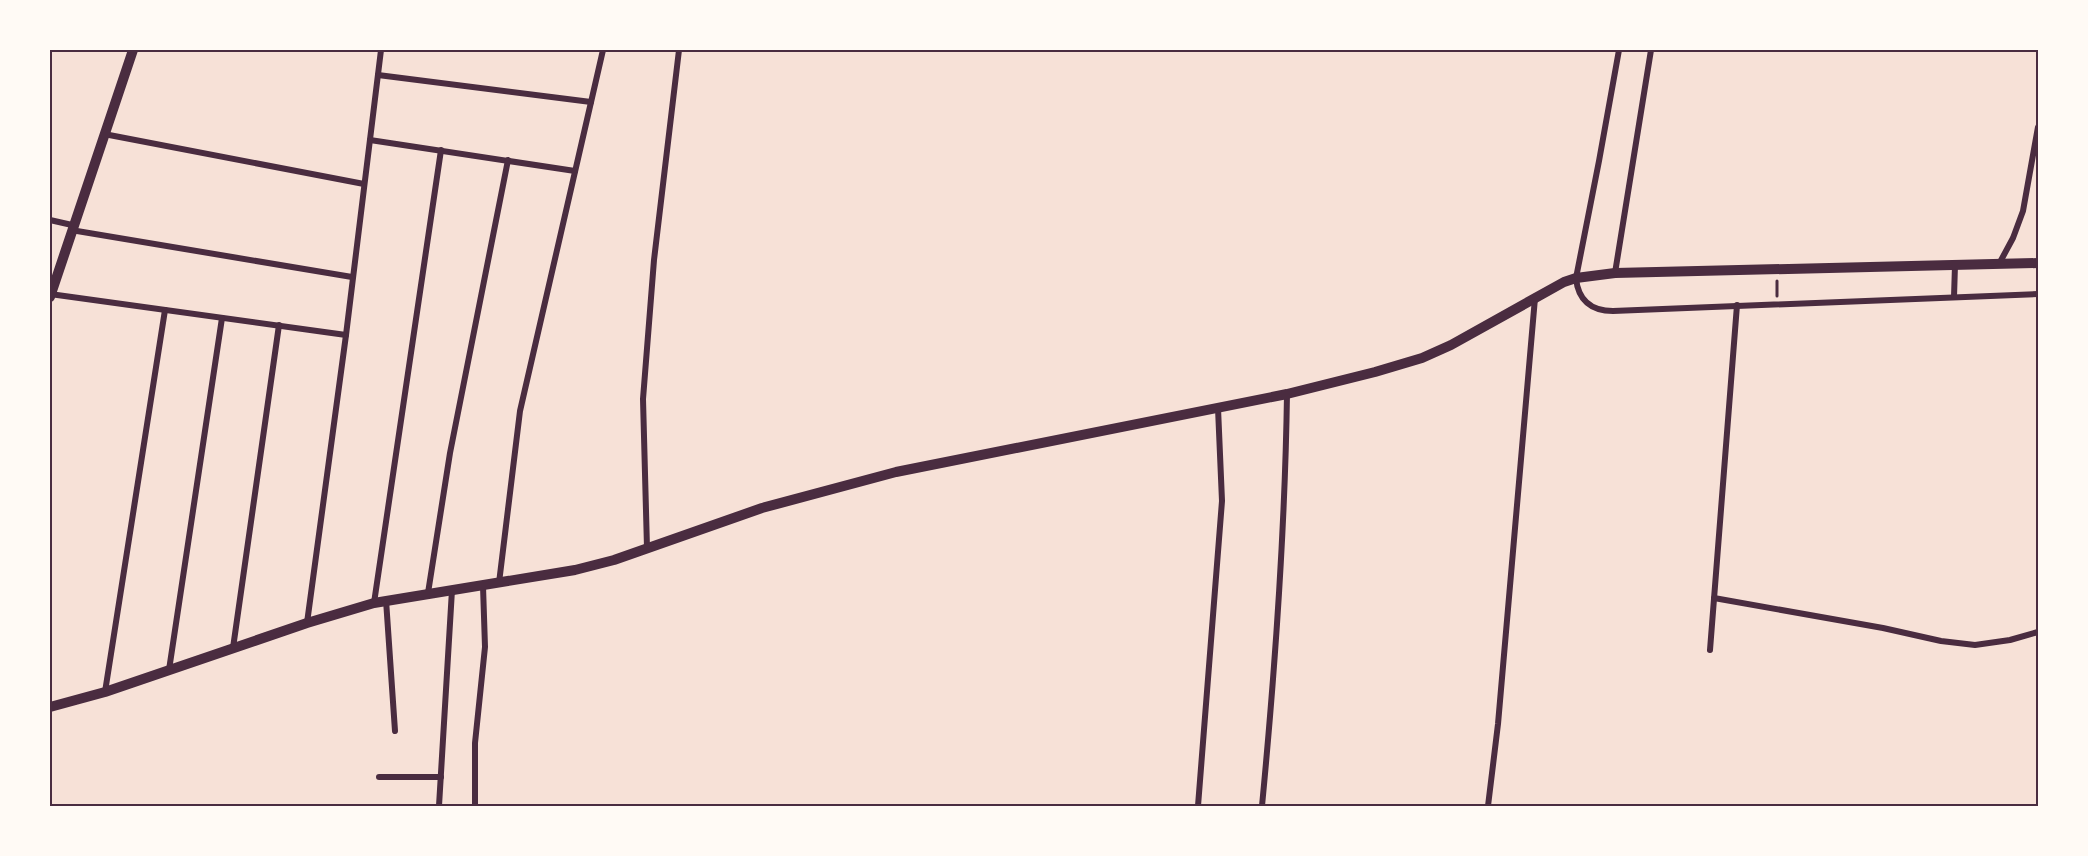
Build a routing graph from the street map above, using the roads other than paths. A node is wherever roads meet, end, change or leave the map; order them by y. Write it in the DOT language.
graph roads {
  1 [pos="133,50"];
  2 [pos="381,50"];
  3 [pos="603,50"];
  4 [pos="679,50"];
  5 [pos="1618,50"];
  6 [pos="1651,50"];
  7 [pos="378,75"];
  8 [pos="591,102"];
  9 [pos="2038,127"];
  10 [pos="104,134"];
  11 [pos="369,140"];
  12 [pos="441,150"];
  13 [pos="508,160"];
  14 [pos="575,171"];
  15 [pos="364,184"];
  16 [pos="50,220"];
  17 [pos="71,227"];
  18 [pos="2038,263"];
  19 [pos="1999,264"];
  20 [pos="1955,269"];
  21 [pos="1615,273"];
  22 [pos="352,277"];
  23 [pos="1576,278"];
  24 [pos="50,293"];
  25 [pos="1954,294"];
  26 [pos="2038,294"];
  27 [pos="1535,298"];
  28 [pos="1737,305"];
  29 [pos="165,310"];
  30 [pos="222,318"];
  31 [pos="279,326"];
  32 [pos="346,335"];
  33 [pos="1287,394"];
  34 [pos="1218,408"];
  35 [pos="647,548"];
  36 [pos="499,583"];
  37 [pos="483,586"];
  38 [pos="452,590"];
  39 [pos="428,593"];
  40 [pos="1714,598"];
  41 [pos="386,600"];
  42 [pos="374,603"];
  43 [pos="307,623"];
  44 [pos="2038,632"];
  45 [pos="233,649"];
  46 [pos="1710,650"];
  47 [pos="169,670"];
  48 [pos="105,692"];
  49 [pos="50,707"];
  50 [pos="395,731"];
  51 [pos="379,777"];
  52 [pos="441,777"];
  53 [pos="439,807"];
  54 [pos="475,807"];
  55 [pos="1198,807"];
  56 [pos="1262,807"];
  57 [pos="1488,807"];
  1 -- 10 [label="main road"];
  2 -- 7 [label="street"];
  3 -- 8 [label="street"];
  4 -- 35 [label="street"];
  5 -- 23 [label="street"];
  6 -- 21 [label="street"];
  7 -- 8 [label="street"];
  7 -- 11 [label="street"];
  8 -- 14 [label="street"];
  9 -- 19 [label="street"];
  10 -- 15 [label="street"];
  10 -- 17 [label="main road"];
  11 -- 12 [label="street"];
  11 -- 15 [label="street"];
  12 -- 13 [label="street"];
  12 -- 42 [label="street"];
  13 -- 14 [label="street"];
  13 -- 39 [label="street"];
  14 -- 36 [label="street"];
  15 -- 22 [label="street"];
  16 -- 17 [label="street"];
  17 -- 22 [label="street"];
  17 -- 24 [label="main road"];
  18 -- 19 [label="main road"];
  19 -- 20 [label="main road"];
  20 -- 21 [label="main road"];
  20 -- 25 [label="street"];
  21 -- 23 [label="main road"];
  22 -- 32 [label="street"];
  23 -- 27 [label="main road"];
  23 -- 28 [label="street"];
  24 -- 29 [label="street"];
  25 -- 26 [label="street"];
  25 -- 28 [label="street"];
  27 -- 33 [label="main road"];
  27 -- 57 [label="street"];
  28 -- 40 [label="street"];
  29 -- 30 [label="street"];
  29 -- 48 [label="street"];
  30 -- 31 [label="street"];
  30 -- 47 [label="street"];
  31 -- 32 [label="street"];
  31 -- 45 [label="street"];
  32 -- 43 [label="street"];
  33 -- 34 [label="main road"];
  33 -- 56 [label="street"];
  34 -- 35 [label="main road"];
  34 -- 55 [label="street"];
  35 -- 36 [label="main road"];
  36 -- 37 [label="main road"];
  37 -- 38 [label="main road"];
  37 -- 54 [label="street"];
  38 -- 39 [label="main road"];
  38 -- 52 [label="street"];
  39 -- 41 [label="main road"];
  40 -- 44 [label="street"];
  40 -- 46 [label="street"];
  41 -- 42 [label="main road"];
  41 -- 50 [label="street"];
  42 -- 43 [label="main road"];
  43 -- 45 [label="main road"];
  45 -- 47 [label="main road"];
  47 -- 48 [label="main road"];
  48 -- 49 [label="main road"];
  51 -- 52 [label="street"];
  52 -- 53 [label="street"];
}
